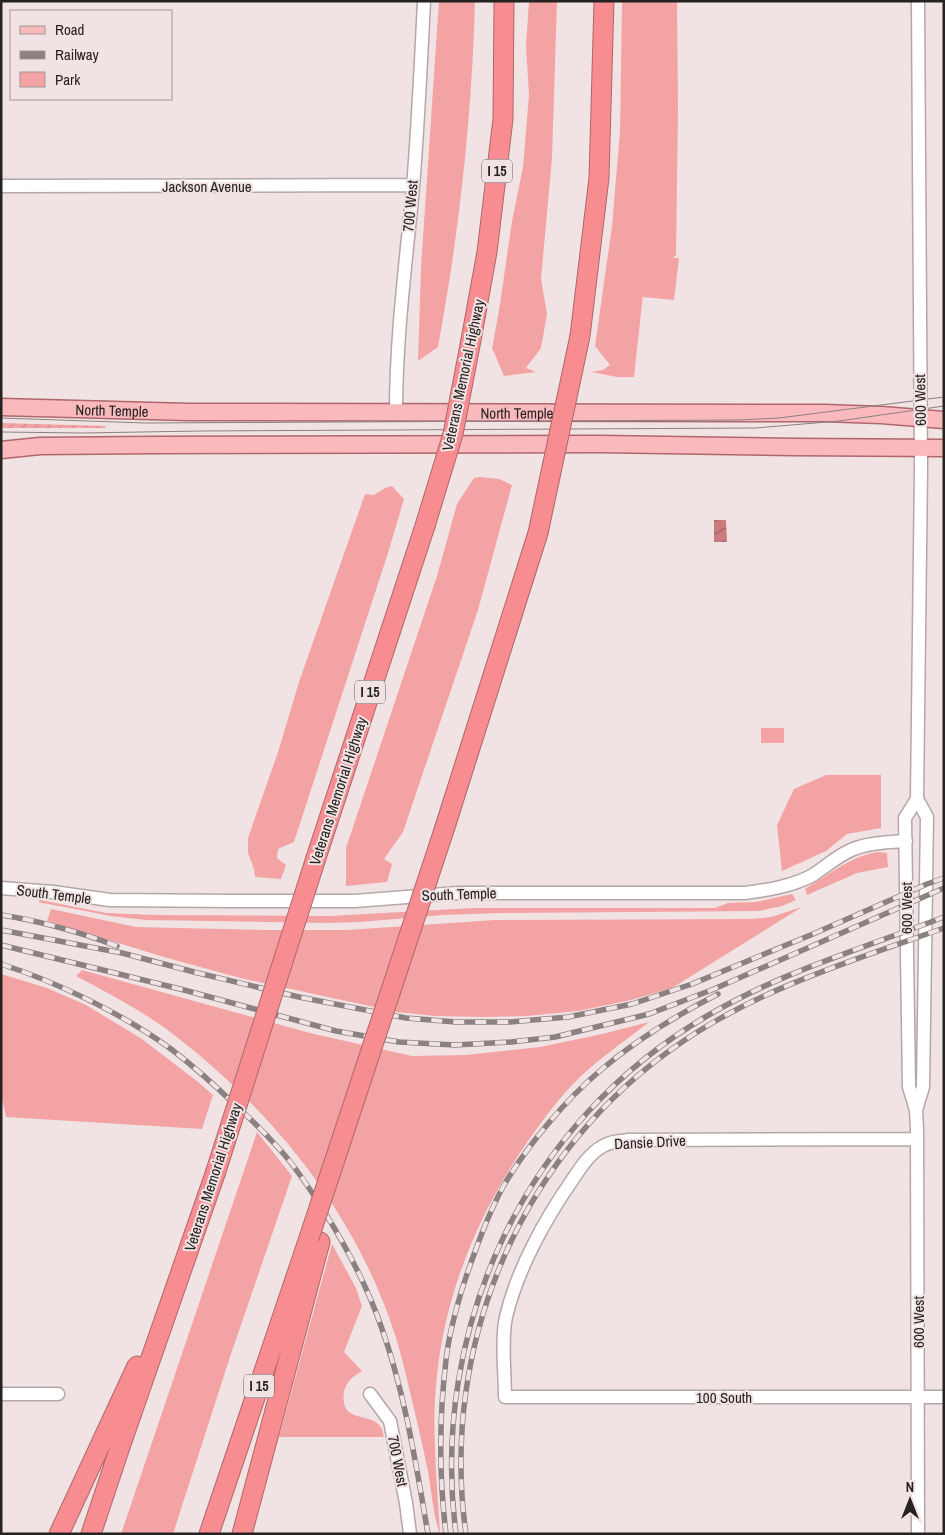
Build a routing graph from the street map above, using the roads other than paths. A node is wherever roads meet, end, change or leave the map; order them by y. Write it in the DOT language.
graph roads {
  1 [pos="424,1"];
  2 [pos="504,1"];
  3 [pos="604,1"];
  4 [pos="918,1"];
  5 [pos="413,185"];
  6 [pos="1,186"];
  7 [pos="1,407"];
  8 [pos="396,412"];
  9 [pos="920,418"];
  10 [pos="944,420"];
  11 [pos="921,448"];
  12 [pos="944,448"];
  13 [pos="1,450"];
  14 [pos="917,799"];
  15 [pos="906,841"];
  16 [pos="1,888"];
  17 [pos="916,1110"];
  18 [pos="917,1139"];
  19 [pos="314,1240"];
  20 [pos="181,1272"];
  21 [pos="1,1394"];
  22 [pos="58,1394"];
  23 [pos="370,1394"];
  24 [pos="505,1397"];
  25 [pos="944,1397"];
  26 [pos="918,1398"];
  27 [pos="59,1534"];
  28 [pos="91,1534"];
  29 [pos="209,1534"];
  30 [pos="242,1534"];
  31 [pos="410,1534"];
  32 [pos="918,1534"];
  1 -- 5 [label="street, 700 West"];
  2 -- 20 [label="highway, Veterans Memorial Highway / I 15, bridge"];
  3 -- 19 [label="highway, bridge"];
  4 -- 9 [label="street, 600 West"];
  5 -- 6 [label="street, Jackson Avenue"];
  5 -- 8 [label="street, 700 West"];
  7 -- 8 [label="main road, North Temple"];
  8 -- 9 [label="main road, North Temple"];
  9 -- 10 [label="main road, North Temple"];
  9 -- 11 [label="street, 600 West"];
  11 -- 12 [label="main road"];
  11 -- 13 [label="main road"];
  11 -- 14 [label="street, 600 West"];
  14 -- 15 [label="street, 600 West"];
  14 -- 17 [label="street, 600 West"];
  15 -- 16 [label="street, South Temple"];
  15 -- 17 [label="street, 600 West"];
  17 -- 18 [label="street, 600 West"];
  18 -- 24 [label="street, Dansie Drive"];
  18 -- 26 [label="street, 600 West"];
  19 -- 29 [label="highway, I 15"];
  19 -- 30 [label="highway"];
  20 -- 27 [label="highway"];
  20 -- 28 [label="highway, Veterans Memorial Highway / I 15"];
  21 -- 22 [label="street"];
  23 -- 31 [label="street, 700 West"];
  24 -- 26 [label="street, 100 South"];
  25 -- 26 [label="street, 100 South"];
  26 -- 32 [label="street, 600 West"];
}
